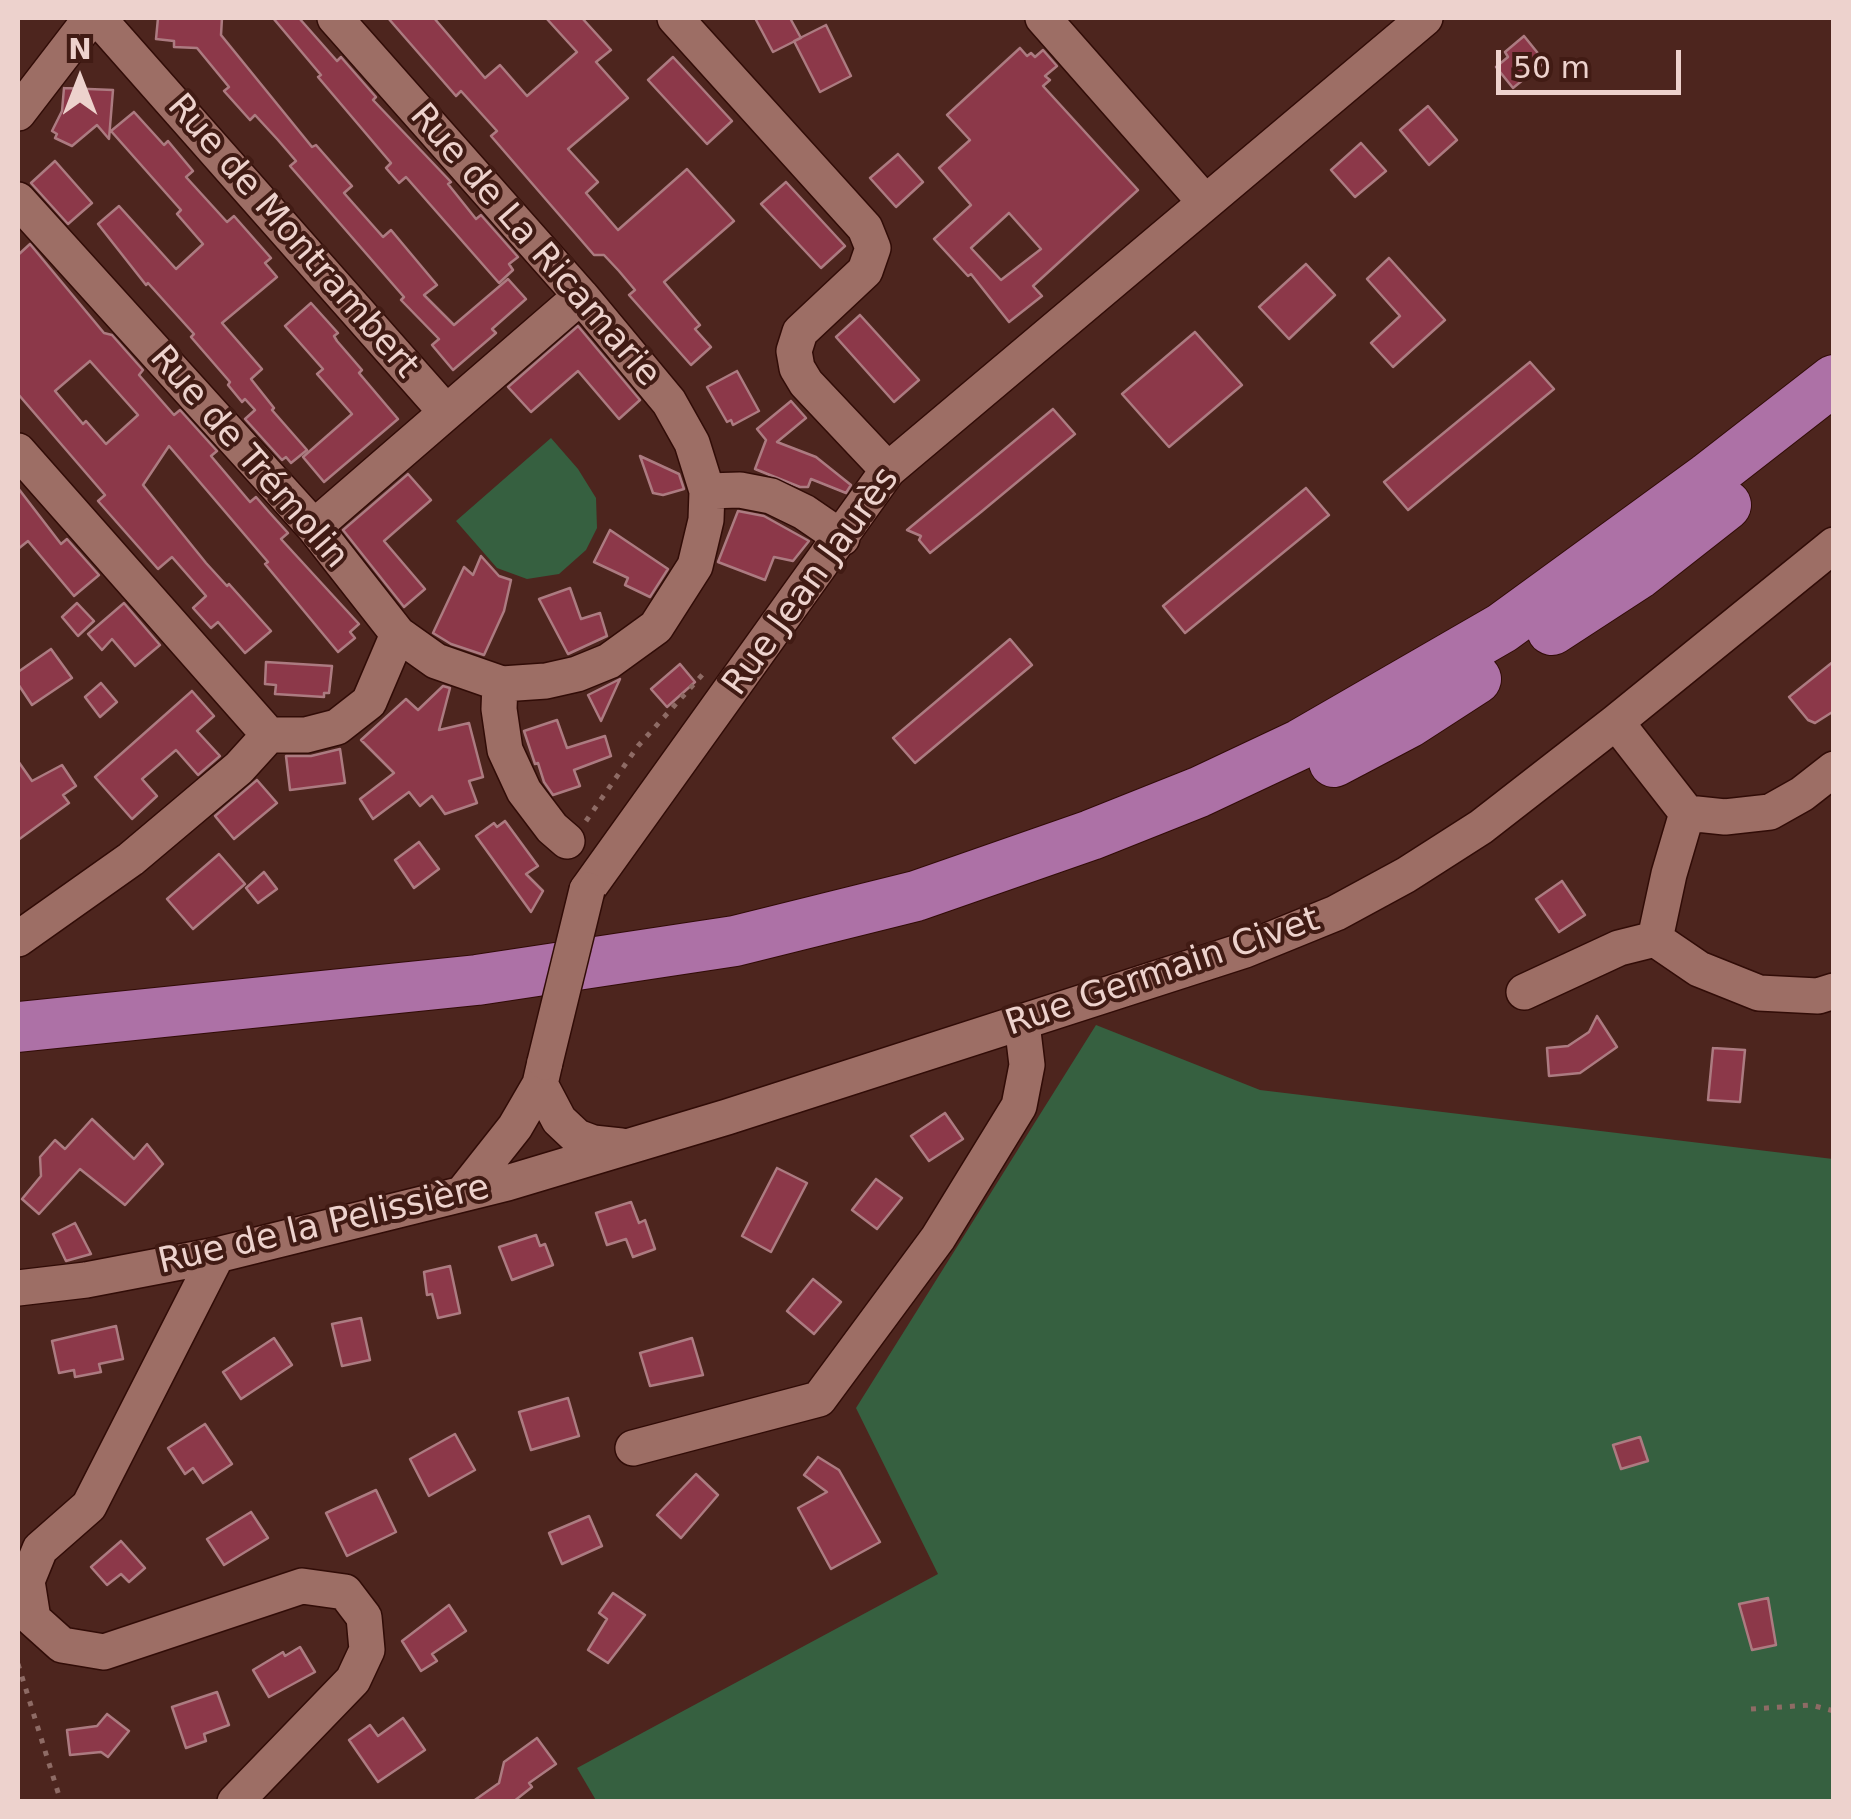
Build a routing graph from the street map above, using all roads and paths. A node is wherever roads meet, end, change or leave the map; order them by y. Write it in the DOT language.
graph roads {
  1 [pos="95,18"];
  2 [pos="335,18"];
  3 [pos="675,18"];
  4 [pos="1043,18"];
  5 [pos="1425,18"];
  6 [pos="18,113"];
  7 [pos="18,200"];
  8 [pos="1205,202"];
  9 [pos="581,296"];
  10 [pos="1834,380"];
  11 [pos="446,412"];
  12 [pos="1834,420"];
  13 [pos="18,451"];
  14 [pos="888,470"];
  15 [pos="707,491"];
  16 [pos="314,527"];
  17 [pos="842,538"];
  18 [pos="1834,545"];
  19 [pos="398,634"];
  20 [pos="645,636"];
  21 [pos="500,683"];
  22 [pos="1616,722"];
  23 [pos="269,735"];
  24 [pos="1834,769"];
  25 [pos="1687,813"];
  26 [pos="566,841"];
  27 [pos="18,939"];
  28 [pos="1655,939"];
  29 [pos="1834,991"];
  30 [pos="1524,992"];
  31 [pos="1022,1023"];
  32 [pos="18,1027"];
  33 [pos="18,1061"];
  34 [pos="542,1073"];
  35 [pos="627,1146"];
  36 [pos="462,1194"];
  37 [pos="218,1254"];
  38 [pos="18,1288"];
  39 [pos="632,1448"];
  40 [pos="18,1664"];
  41 [pos="1751,1708"];
  42 [pos="1834,1711"];
  43 [pos="61,1802"];
  44 [pos="235,1802"];
  1 -- 6 [label="street"];
  1 -- 11 [label="street, Rue de Montrambert"];
  2 -- 9 [label="street, Rue de La Ricamarie"];
  3 -- 14 [label="street"];
  4 -- 8 [label="street"];
  5 -- 8 [label="street, Rue Jean Jaurès"];
  7 -- 16 [label="street, Rue de Trémolin"];
  8 -- 14 [label="street, Rue Jean Jaurès"];
  9 -- 11 [label="street"];
  9 -- 15 [label="street, Rue de La Ricamarie"];
  10 -- 32 [label="highway"];
  11 -- 16 [label="street"];
  12 -- 33 [label="highway"];
  13 -- 23 [label="street"];
  14 -- 17 [label="street, Rue Jean Jaurès"];
  15 -- 17 [label="street"];
  15 -- 20 [label="street, Rue de La Ricamarie"];
  16 -- 19 [label="street, Rue de Trémolin"];
  17 -- 34 [label="street, Rue Jean Jaurès, bridge"];
  18 -- 22 [label="street, Rue Germain Civet"];
  19 -- 21 [label="street, Rue de Trémolin"];
  19 -- 23 [label="street"];
  20 -- 21 [label="street, Rue de Trémolin"];
  21 -- 26 [label="street"];
  22 -- 25 [label="street"];
  22 -- 31 [label="street, Rue Germain Civet"];
  23 -- 27 [label="street"];
  24 -- 25 [label="street"];
  25 -- 28 [label="street"];
  28 -- 29 [label="street"];
  28 -- 30 [label="street"];
  31 -- 35 [label="street, Rue Germain Civet"];
  31 -- 39 [label="street"];
  34 -- 35 [label="street"];
  34 -- 36 [label="street, Rue Jean Jaurès"];
  35 -- 36 [label="street, Rue de la Pelissière"];
  36 -- 37 [label="street, Rue de la Pelissière"];
  37 -- 38 [label="street, Rue de la Pelissière"];
  37 -- 44 [label="street"];
  40 -- 43 [label="path"];
  41 -- 42 [label="path"];
}
